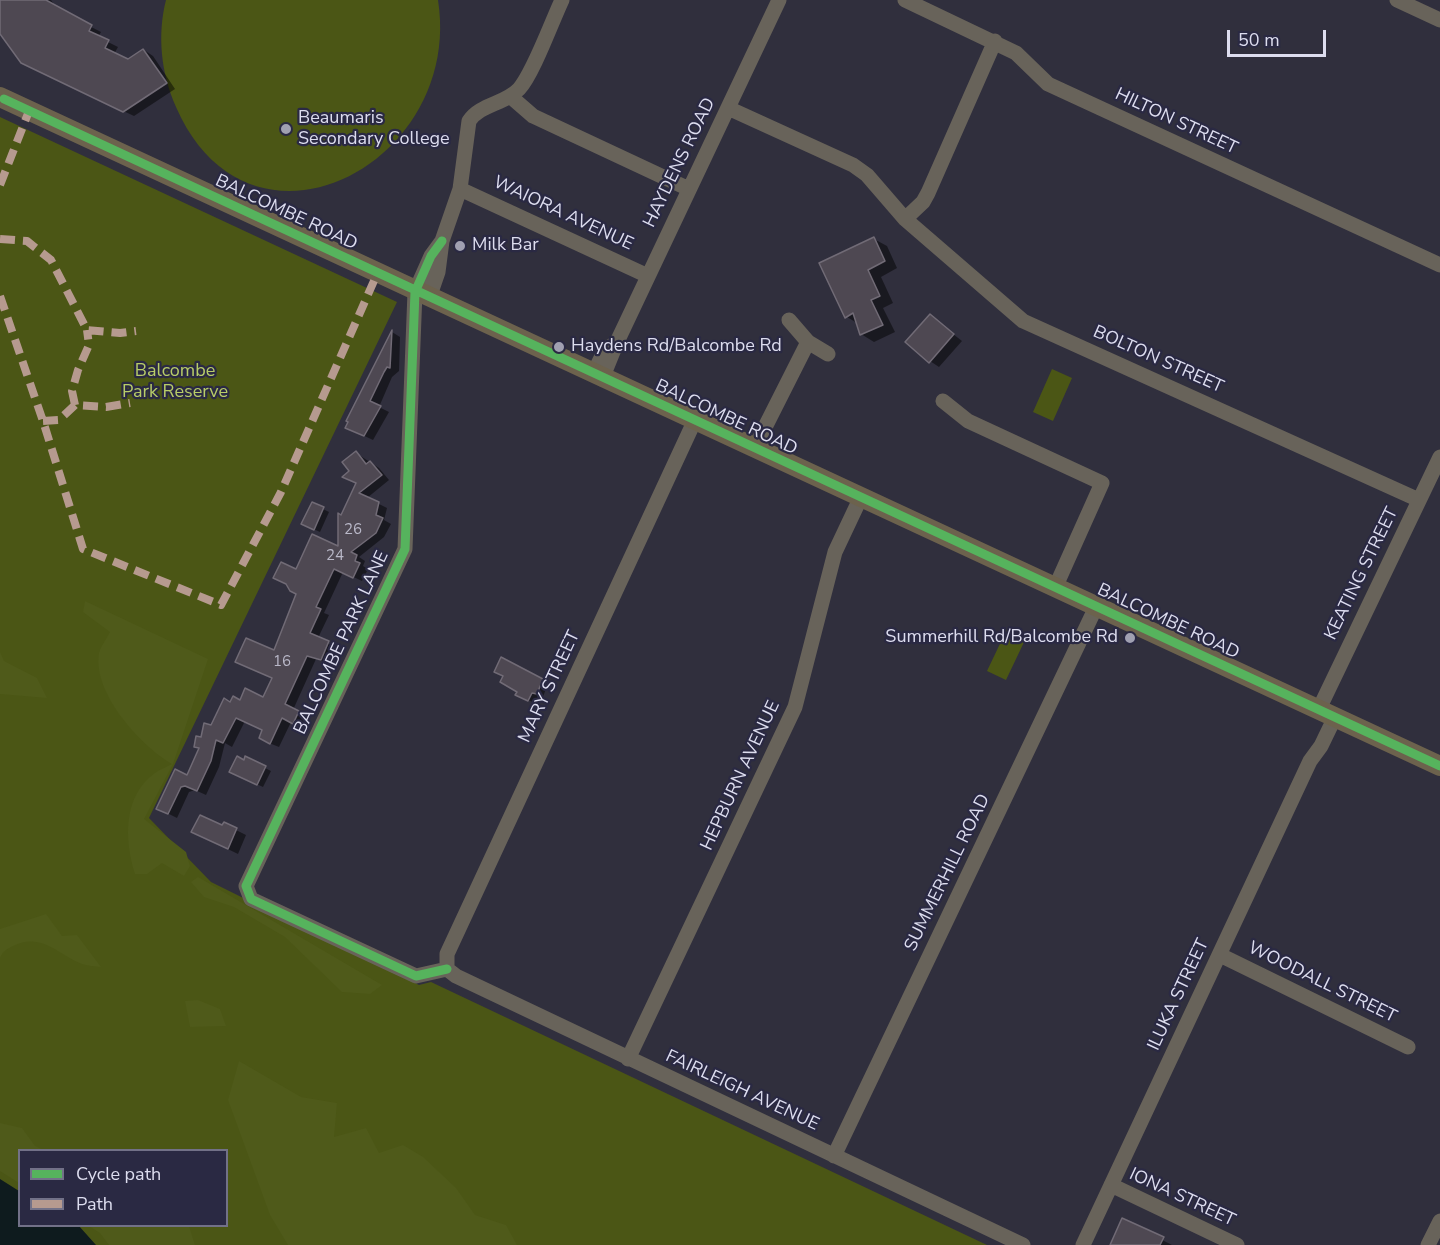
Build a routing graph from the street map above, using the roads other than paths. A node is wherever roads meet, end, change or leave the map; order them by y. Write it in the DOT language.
graph roads {
  1 [pos="562,0"];
  2 [pos="779,0"];
  3 [pos="905,0"];
  4 [pos="1397,0"];
  5 [pos="1440,20"];
  6 [pos="995,41"];
  7 [pos="510,96"];
  8 [pos="0,97"];
  9 [pos="728,108"];
  10 [pos="460,189"];
  11 [pos="689,189"];
  12 [pos="905,219"];
  13 [pos="1440,265"];
  14 [pos="648,276"];
  15 [pos="422,295"];
  16 [pos="789,320"];
  17 [pos="808,342"];
  18 [pos="828,354"];
  19 [pos="597,377"];
  20 [pos="943,401"];
  21 [pos="694,422"];
  22 [pos="753,449"];
  23 [pos="1440,457"];
  24 [pos="1434,486"];
  25 [pos="860,499"];
  26 [pos="1419,500"];
  27 [pos="1055,588"];
  28 [pos="1096,607"];
  29 [pos="1327,713"];
  30 [pos="1440,766"];
  31 [pos="1220,955"];
  32 [pos="447,969"];
  33 [pos="1408,1047"];
  34 [pos="628,1059"];
  35 [pos="834,1156"];
  36 [pos="1111,1185"];
  37 [pos="1440,1221"];
  38 [pos="1023,1245"];
  39 [pos="1083,1245"];
  40 [pos="1237,1245"];
  41 [pos="1428,1245"];
  1 -- 7 [label="street"];
  2 -- 9 [label="street, HAYDENS ROAD"];
  3 -- 6 [label="street, HILTON STREET"];
  4 -- 5 [label="street"];
  6 -- 12 [label="street"];
  6 -- 13 [label="street, HILTON STREET"];
  7 -- 10 [label="street"];
  7 -- 11 [label="street"];
  8 -- 15 [label="main road, BALCOMBE ROAD"];
  9 -- 11 [label="street, HAYDENS ROAD"];
  9 -- 12 [label="street, BOLTON STREET"];
  10 -- 14 [label="street, WAIORA AVENUE"];
  10 -- 15 [label="street"];
  11 -- 14 [label="street, HAYDENS ROAD"];
  12 -- 26 [label="street, BOLTON STREET"];
  14 -- 19 [label="street, HAYDENS ROAD"];
  15 -- 19 [label="main road, BALCOMBE ROAD"];
  15 -- 32 [label="street, BALCOMBE PARK LANE"];
  16 -- 17 [label="street"];
  17 -- 18 [label="street"];
  17 -- 22 [label="street"];
  19 -- 21 [label="main road, BALCOMBE ROAD"];
  20 -- 27 [label="street"];
  21 -- 22 [label="main road, BALCOMBE ROAD"];
  21 -- 32 [label="street, MARY STREET"];
  22 -- 25 [label="main road, BALCOMBE ROAD"];
  23 -- 24 [label="street, KEATING STREET"];
  24 -- 26 [label="street, KEATING STREET"];
  25 -- 27 [label="main road, BALCOMBE ROAD"];
  25 -- 34 [label="street, HEPBURN AVENUE"];
  26 -- 29 [label="street, KEATING STREET"];
  27 -- 28 [label="main road, BALCOMBE ROAD"];
  28 -- 29 [label="main road, BALCOMBE ROAD"];
  28 -- 35 [label="street, SUMMERHILL ROAD"];
  29 -- 30 [label="main road, BALCOMBE ROAD"];
  29 -- 31 [label="street, ILUKA STREET"];
  31 -- 33 [label="street, WOODALL STREET"];
  31 -- 36 [label="street, ILUKA STREET"];
  32 -- 34 [label="street, FAIRLEIGH AVENUE"];
  34 -- 35 [label="street, FAIRLEIGH AVENUE"];
  35 -- 38 [label="street, FAIRLEIGH AVENUE"];
  36 -- 39 [label="street, ILUKA STREET"];
  36 -- 40 [label="street, IONA STREET"];
  37 -- 41 [label="street"];
}
